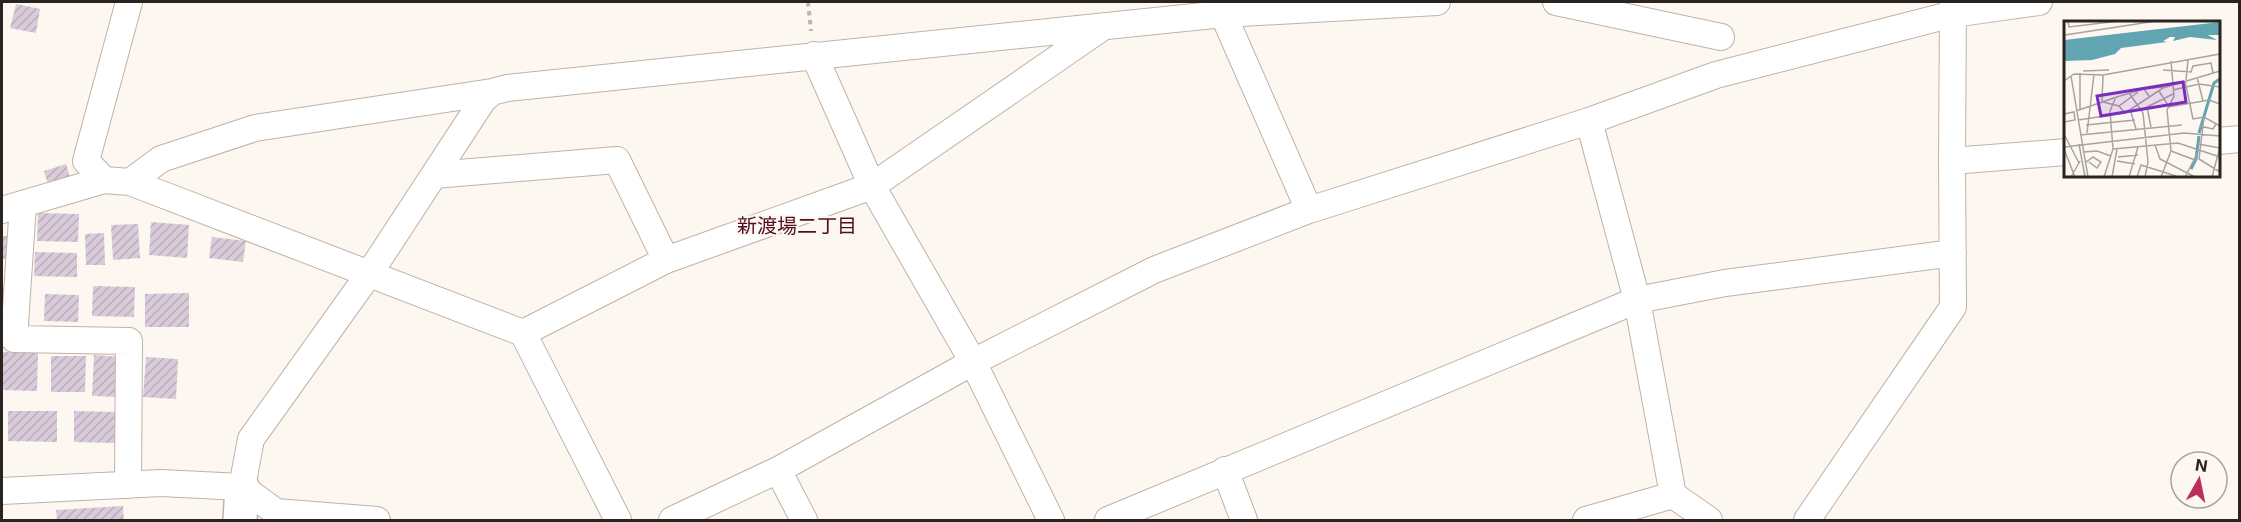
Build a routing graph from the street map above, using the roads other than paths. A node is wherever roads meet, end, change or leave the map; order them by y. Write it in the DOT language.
graph roads {
  1 [pos="129,2"];
  2 [pos="1437,2"];
  3 [pos="1556,2"];
  4 [pos="2039,2"];
  5 [pos="1953,8"];
  6 [pos="1223,14"];
  7 [pos="1104,26"];
  8 [pos="1721,37"];
  9 [pos="814,55"];
  10 [pos="492,92"];
  11 [pos="1589,121"];
  12 [pos="2240,139"];
  13 [pos="2220,141"];
  14 [pos="2064,152"];
  15 [pos="1952,161"];
  16 [pos="434,175"];
  17 [pos="104,180"];
  18 [pos="130,182"];
  19 [pos="872,186"];
  20 [pos="12,207"];
  21 [pos="1309,210"];
  22 [pos="1953,253"];
  23 [pos="666,260"];
  24 [pos="369,274"];
  25 [pos="1637,300"];
  26 [pos="523,333"];
  27 [pos="973,362"];
  28 [pos="778,470"];
  29 [pos="1225,470"];
  30 [pos="128,485"];
  31 [pos="243,488"];
  32 [pos="2,491"];
  33 [pos="1672,495"];
  34 [pos="240,520"];
  35 [pos="377,520"];
  36 [pos="618,520"];
  37 [pos="672,520"];
  38 [pos="804,520"];
  39 [pos="1051,520"];
  40 [pos="1108,520"];
  41 [pos="1244,520"];
  42 [pos="1586,520"];
  43 [pos="1709,520"];
  44 [pos="1807,520"];
  1 -- 17 [label="street"];
  2 -- 6 [label="street"];
  3 -- 8 [label="street"];
  4 -- 5 [label="street"];
  5 -- 11 [label="street"];
  5 -- 15 [label="street"];
  6 -- 7 [label="street"];
  6 -- 21 [label="street"];
  7 -- 9 [label="street"];
  7 -- 19 [label="street"];
  9 -- 10 [label="street"];
  9 -- 19 [label="street"];
  10 -- 16 [label="street"];
  10 -- 18 [label="street"];
  11 -- 21 [label="street"];
  11 -- 25 [label="street"];
  12 -- 13 [label="street"];
  14 -- 15 [label="street"];
  15 -- 22 [label="street"];
  16 -- 23 [label="street"];
  16 -- 24 [label="street"];
  17 -- 18 [label="street"];
  17 -- 20 [label="street"];
  18 -- 24 [label="street"];
  19 -- 23 [label="street"];
  19 -- 27 [label="street"];
  20 -- 30 [label="street"];
  21 -- 27 [label="street"];
  22 -- 25 [label="street"];
  22 -- 44 [label="street"];
  23 -- 26 [label="street"];
  24 -- 26 [label="street"];
  24 -- 31 [label="street"];
  25 -- 29 [label="street"];
  25 -- 33 [label="street"];
  26 -- 36 [label="street"];
  27 -- 28 [label="street"];
  27 -- 39 [label="street"];
  28 -- 37 [label="street"];
  28 -- 38 [label="street"];
  29 -- 40 [label="street"];
  29 -- 41 [label="street"];
  30 -- 31 [label="street"];
  30 -- 32 [label="street"];
  31 -- 34 [label="street"];
  31 -- 35 [label="street"];
  33 -- 42 [label="street"];
  33 -- 43 [label="street"];
}
